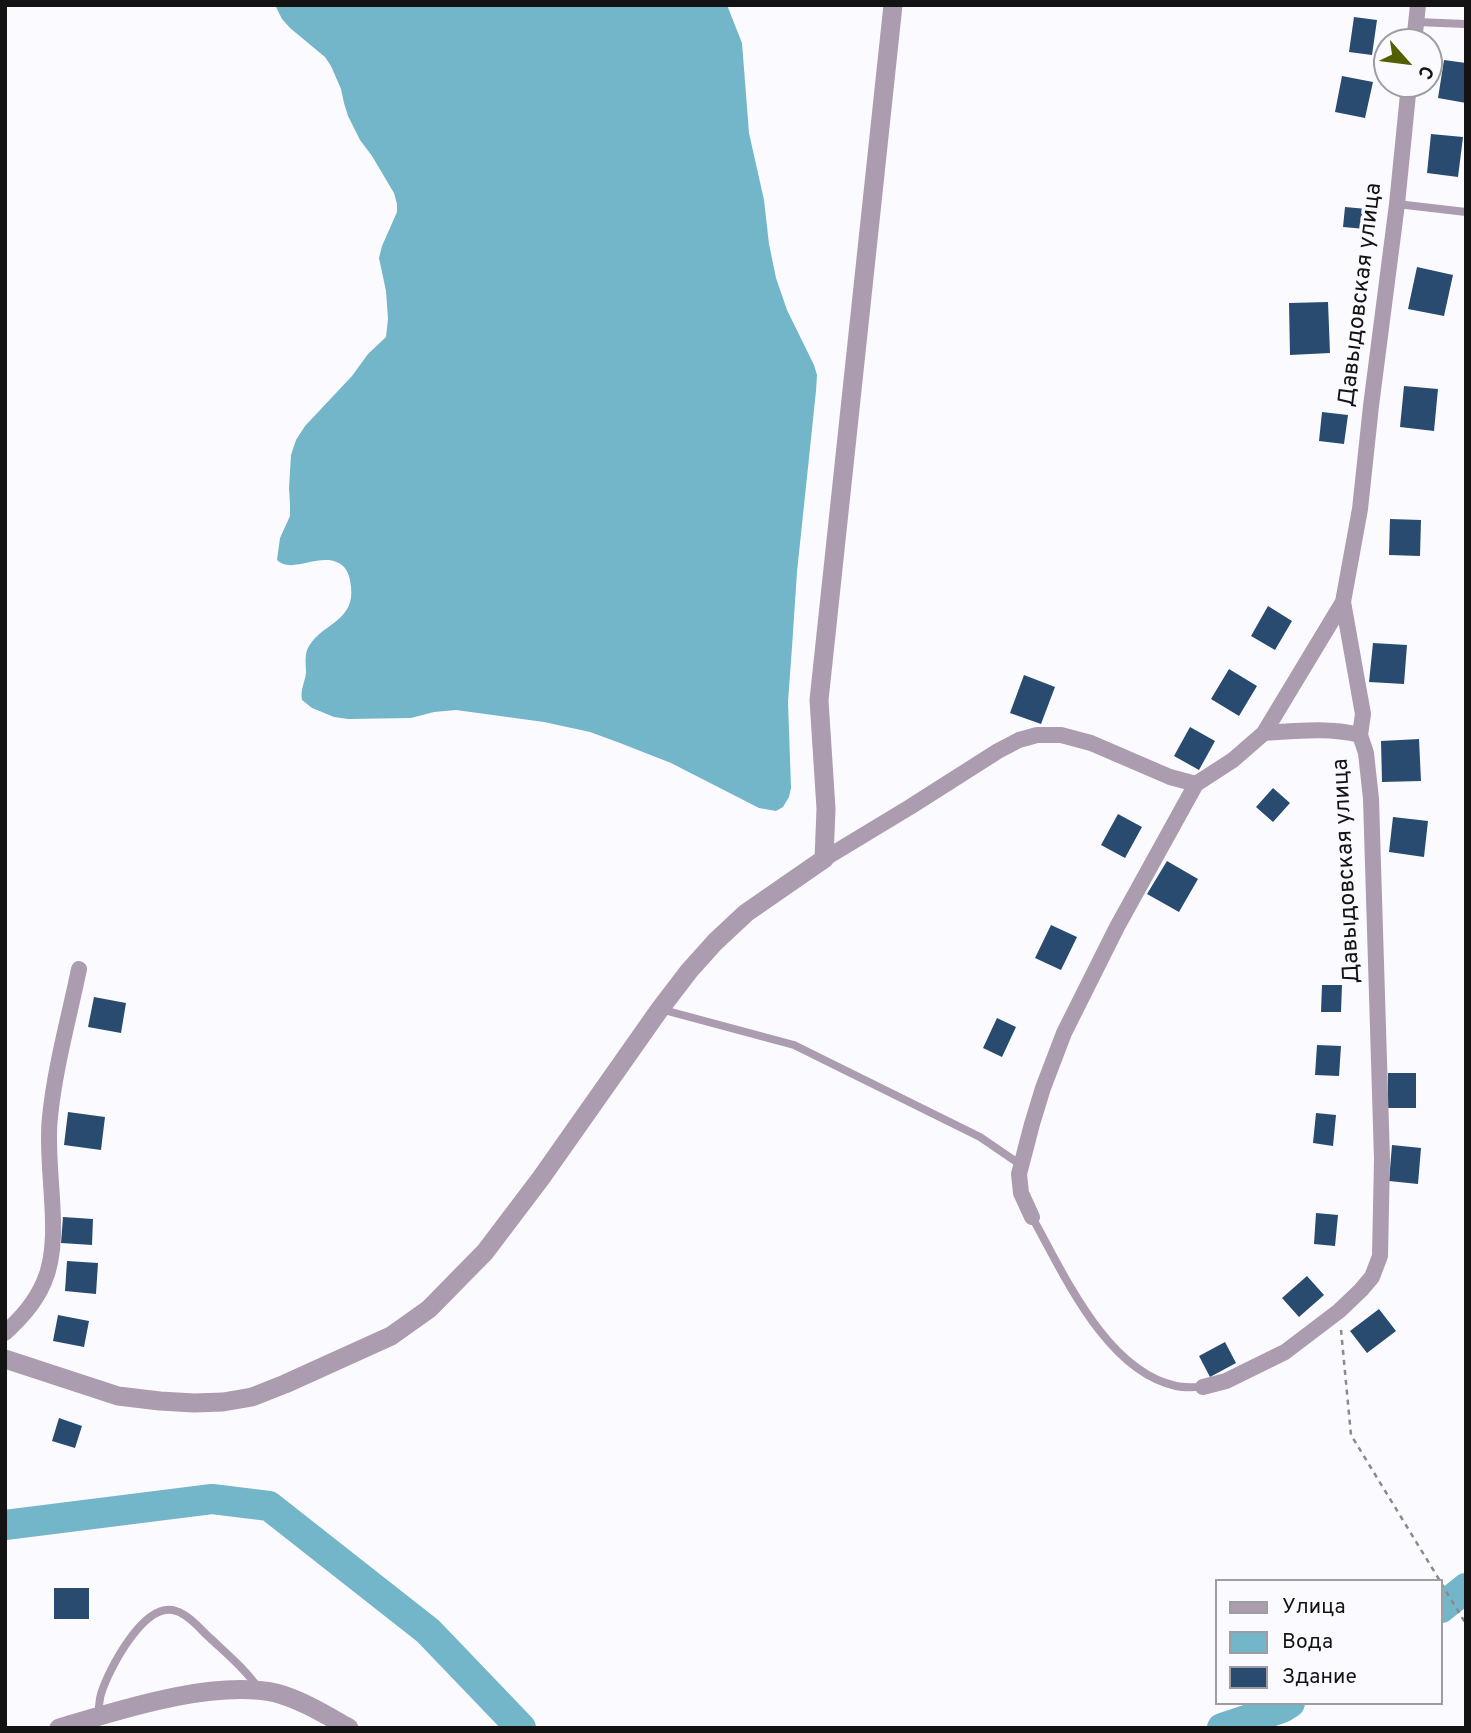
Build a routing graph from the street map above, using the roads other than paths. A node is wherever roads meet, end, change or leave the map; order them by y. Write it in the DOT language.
graph roads {
  1 [pos="893,5"];
  2 [pos="1418,5"];
  3 [pos="1416,22"];
  4 [pos="1466,24"];
  5 [pos="1415,28"];
  6 [pos="1408,98"];
  7 [pos="1397,204"];
  8 [pos="1466,212"];
  9 [pos="1343,601"];
  10 [pos="1264,733"];
  11 [pos="1360,735"];
  12 [pos="1196,783"];
  13 [pos="824,859"];
  14 [pos="79,969"];
  15 [pos="660,1009"];
  16 [pos="1021,1165"];
  17 [pos="1031,1217"];
  18 [pos="5,1333"];
  19 [pos="5,1359"];
  20 [pos="1203,1387"];
  21 [pos="261,1691"];
  22 [pos="98,1716"];
  23 [pos="59,1728"];
  24 [pos="349,1728"];
  1 -- 13 [label="street"];
  2 -- 3 [label="street"];
  3 -- 4 [label="lane"];
  3 -- 5 [label="street"];
  6 -- 7 [label="street, Давыдовская улица"];
  7 -- 8 [label="lane"];
  7 -- 9 [label="street, Давыдовская улица"];
  9 -- 10 [label="street, Давыдовская улица"];
  9 -- 11 [label="street"];
  10 -- 11 [label="street, Давыдовская улица"];
  10 -- 12 [label="street"];
  11 -- 20 [label="street, Давыдовская улица"];
  12 -- 13 [label="street"];
  12 -- 16 [label="street"];
  13 -- 15 [label="street"];
  14 -- 18 [label="street"];
  15 -- 16 [label="lane"];
  15 -- 19 [label="street"];
  16 -- 17 [label="street"];
  17 -- 20 [label="lane"];
  21 -- 22 [label="street"];
  21 -- 22 [label="lane"];
  21 -- 24 [label="street"];
  22 -- 23 [label="street"];
}
